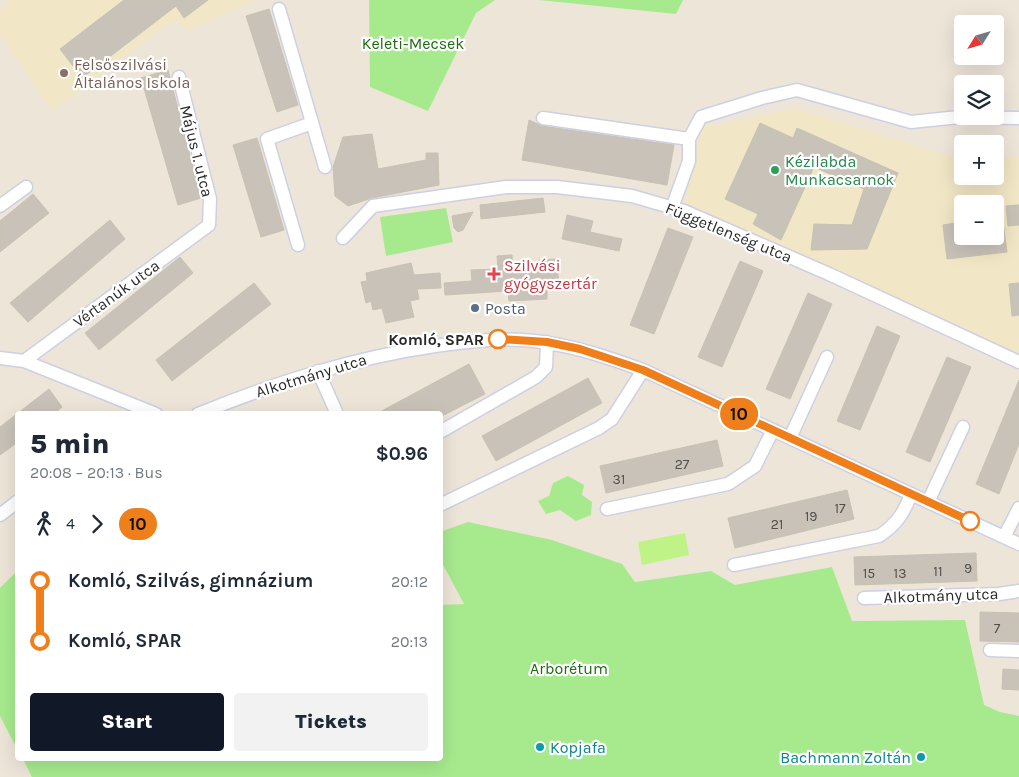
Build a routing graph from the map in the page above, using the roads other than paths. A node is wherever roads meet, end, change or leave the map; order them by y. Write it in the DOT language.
graph roads {
  1 [pos="279,9"];
  2 [pos="179,77"];
  3 [pos="543,118"];
  4 [pos="1019,118"];
  5 [pos="312,123"];
  6 [pos="689,139"];
  7 [pos="325,167"];
  8 [pos="26,187"];
  9 [pos="0,206"];
  10 [pos="672,208"];
  11 [pos="209,225"];
  12 [pos="343,238"];
  13 [pos="298,245"];
  14 [pos="547,342"];
  15 [pos="827,357"];
  16 [pos="0,358"];
  17 [pos="24,361"];
  18 [pos="1019,362"];
  19 [pos="643,370"];
  20 [pos="318,371"];
  21 [pos="149,411"];
  22 [pos="205,411"];
  23 [pos="336,411"];
  24 [pos="963,427"];
  25 [pos="443,430"];
  26 [pos="773,430"];
  27 [pos="790,438"];
  28 [pos="911,494"];
  29 [pos="928,502"];
  30 [pos="15,503"];
  31 [pos="443,504"];
  32 [pos="1019,508"];
  33 [pos="606,509"];
  34 [pos="0,515"];
  35 [pos="1004,537"];
  36 [pos="1019,544"];
  37 [pos="734,565"];
  38 [pos="1019,591"];
  39 [pos="864,598"];
  40 [pos="990,650"];
  41 [pos="1019,651"];
  1 -- 5 [label="street"];
  2 -- 11 [label="street, Május 1. utca"];
  3 -- 6 [label="street"];
  4 -- 6 [label="street"];
  5 -- 7 [label="street"];
  5 -- 13 [label="street"];
  6 -- 10 [label="street"];
  8 -- 9 [label="street"];
  10 -- 12 [label="street, Függetlenség utca"];
  10 -- 18 [label="street, Függetlenség utca"];
  11 -- 17 [label="street, Vértanúk utca"];
  14 -- 19 [label="street, Alkotmány utca"];
  14 -- 20 [label="street, Alkotmány utca"];
  14 -- 25 [label="street"];
  15 -- 27 [label="street"];
  16 -- 17 [label="street"];
  17 -- 21 [label="street"];
  19 -- 26 [label="street, Alkotmány utca"];
  19 -- 31 [label="street"];
  20 -- 22 [label="street, Alkotmány utca"];
  20 -- 23 [label="street"];
  24 -- 29 [label="street"];
  26 -- 27 [label="street, Alkotmány utca"];
  26 -- 33 [label="street"];
  27 -- 28 [label="street, Alkotmány utca"];
  28 -- 29 [label="street, Alkotmány utca"];
  28 -- 37 [label="street"];
  29 -- 35 [label="street, Alkotmány utca"];
  30 -- 34 [label="street"];
  32 -- 35 [label="street"];
  35 -- 36 [label="street, Alkotmány utca"];
  38 -- 39 [label="street, Alkotmány utca"];
  40 -- 41 [label="street"];
}
